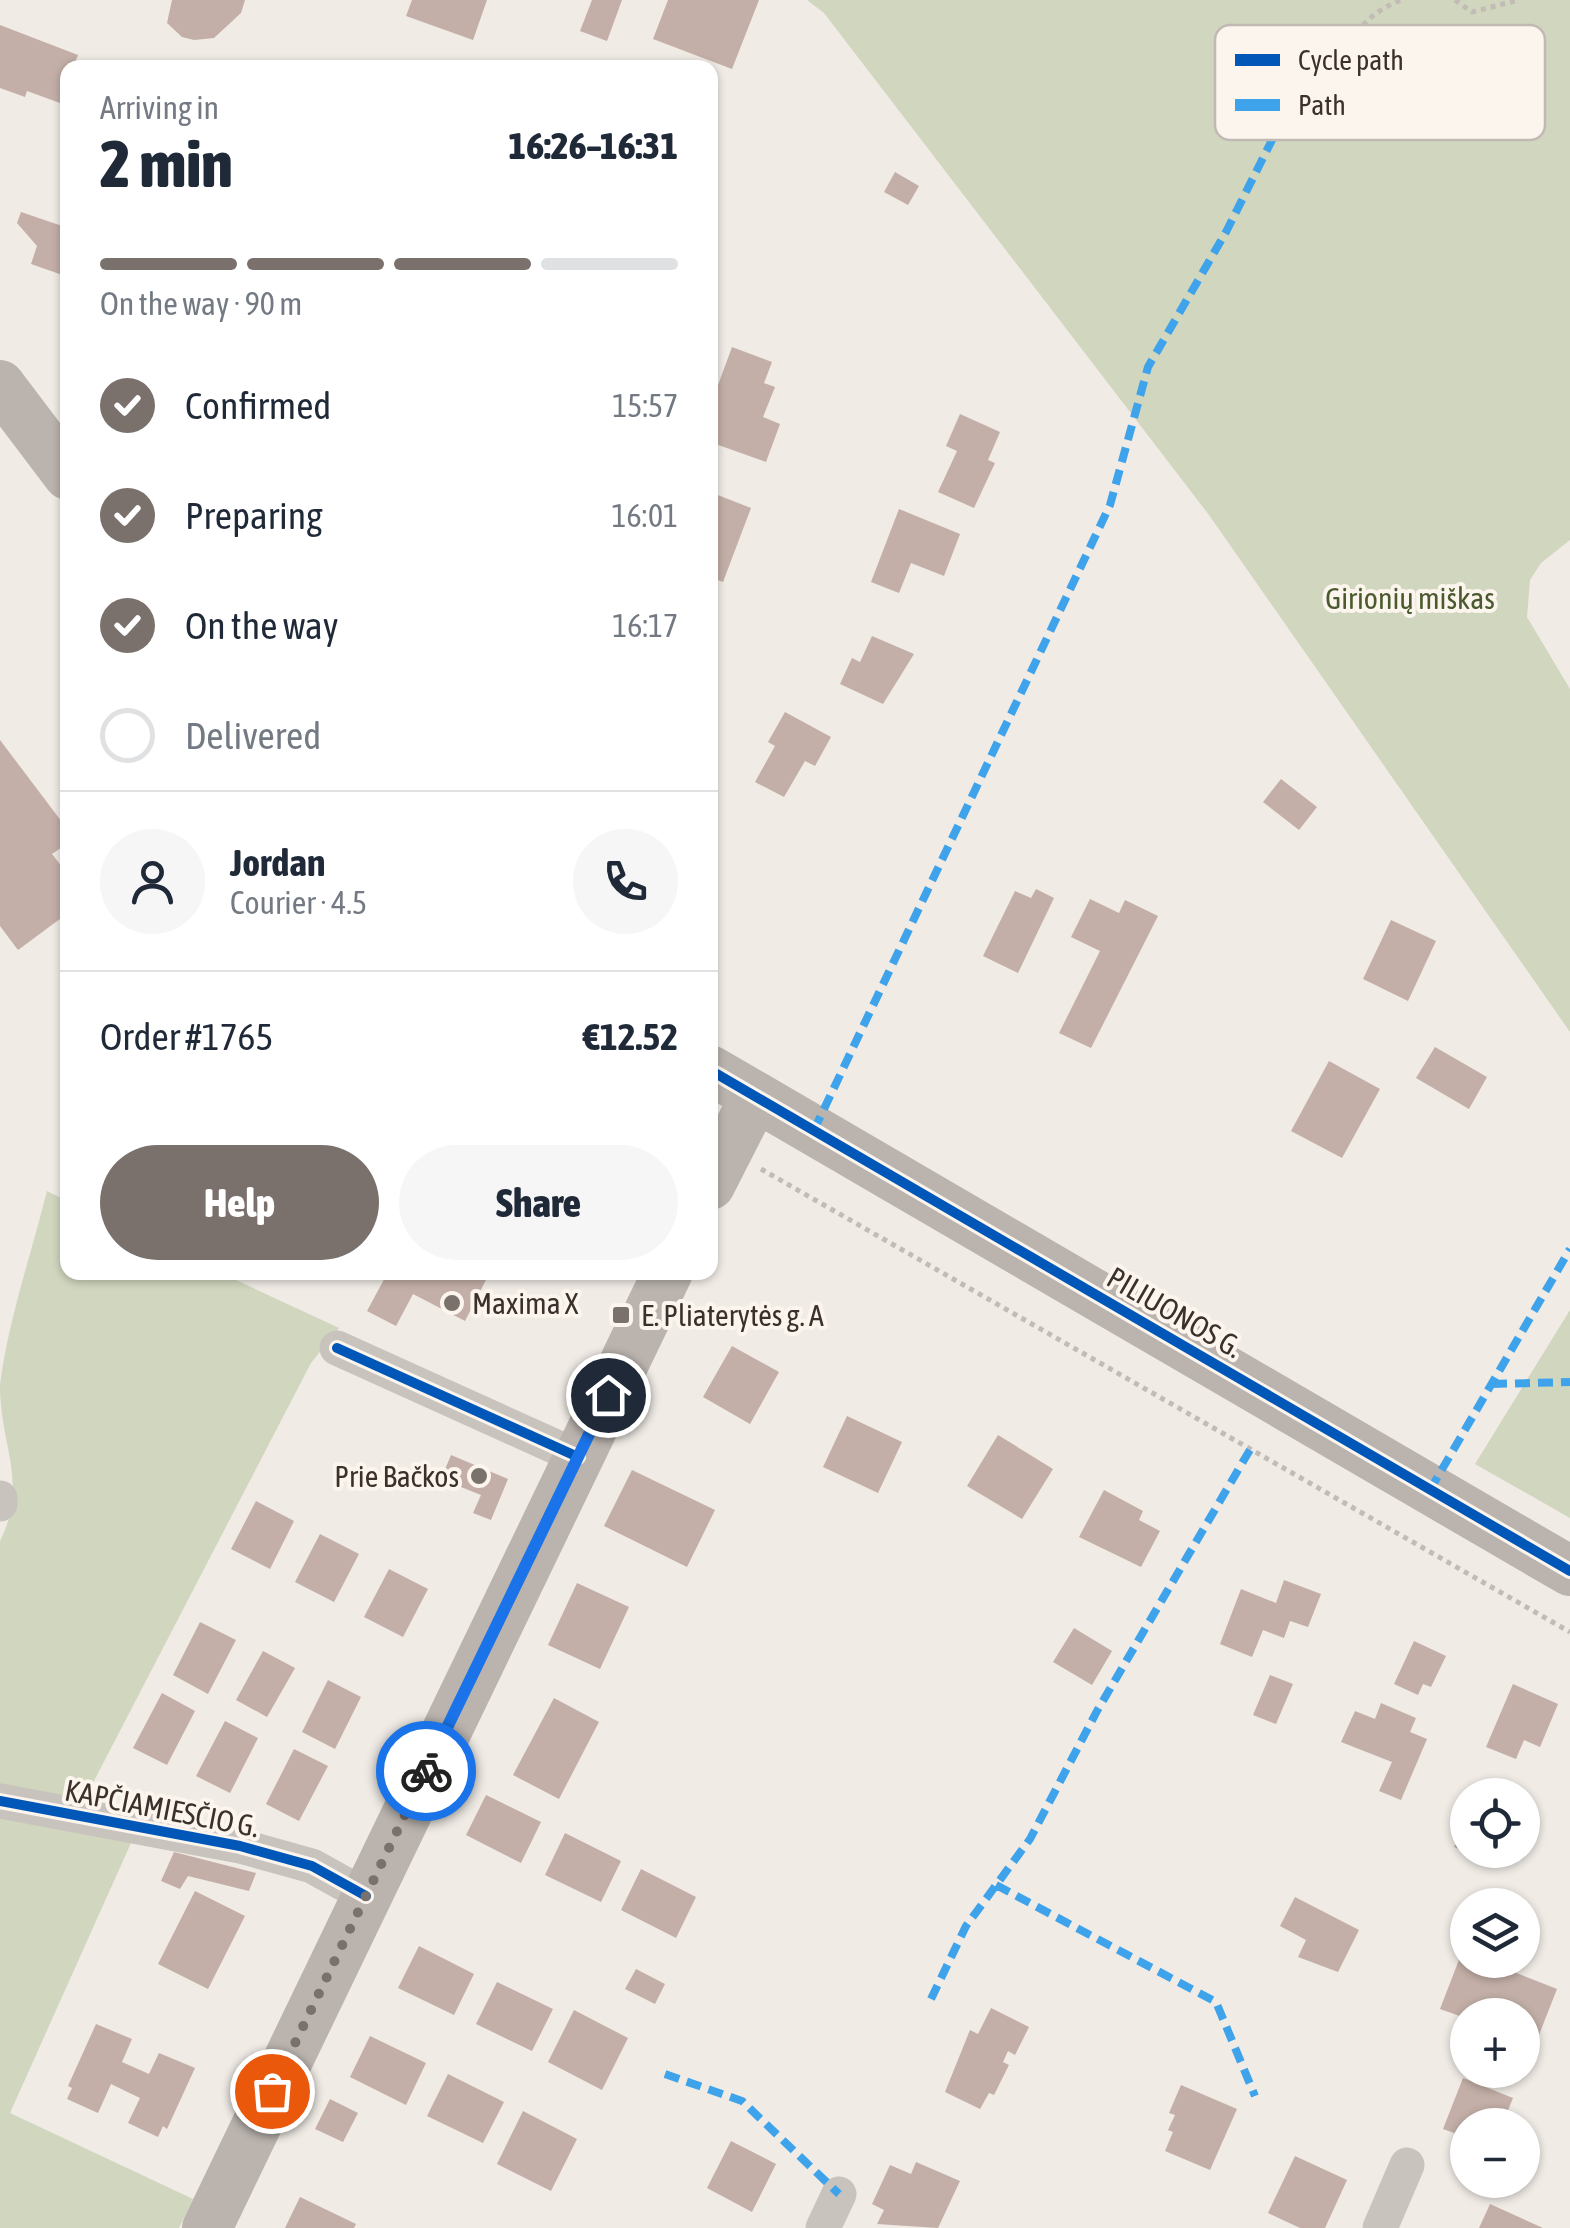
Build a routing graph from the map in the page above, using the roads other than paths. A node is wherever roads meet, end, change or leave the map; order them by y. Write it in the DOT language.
graph roads {
  1 [pos="0,385"];
  2 [pos="60,464"];
  3 [pos="718,1075"];
  4 [pos="756,1097"];
  5 [pos="718,1167"];
  6 [pos="664,1280"];
  7 [pos="336,1348"];
  8 [pos="578,1457"];
  9 [pos="1570,1571"];
  10 [pos="0,1801"];
  11 [pos="366,1896"];
  12 [pos="1407,2165"];
  13 [pos="839,2194"];
  14 [pos="208,2228"];
  15 [pos="823,2228"];
  16 [pos="1380,2228"];
  1 -- 2 [label="main road"];
  3 -- 4 [label="main road, PILIUONOS G."];
  4 -- 5 [label="main road"];
  4 -- 9 [label="main road, PILIUONOS G."];
  6 -- 8 [label="main road"];
  7 -- 8 [label="street"];
  8 -- 11 [label="main road"];
  10 -- 11 [label="street, KAPČIAMIESČIO G."];
  11 -- 14 [label="main road"];
  12 -- 16 [label="street"];
  13 -- 15 [label="street"];
}
